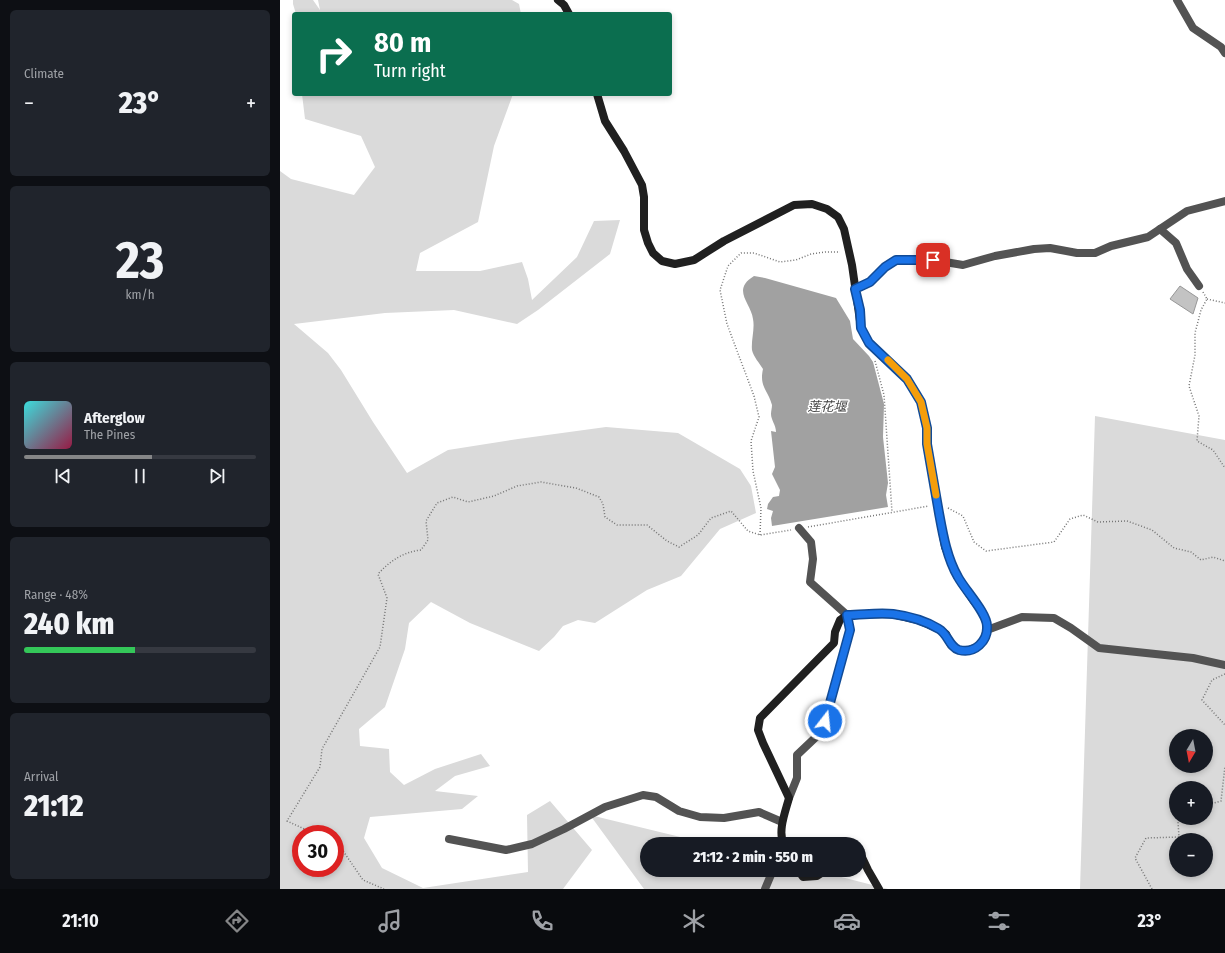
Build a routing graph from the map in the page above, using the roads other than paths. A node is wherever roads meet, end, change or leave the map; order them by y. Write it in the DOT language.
graph roads {
  1 [pos="558,0"];
  2 [pos="1177,0"];
  3 [pos="568,12"];
  4 [pos="1225,53"];
  5 [pos="598,96"];
  6 [pos="1225,201"];
  7 [pos="1160,229"];
  8 [pos="1199,286"];
  9 [pos="855,289"];
  10 [pos="799,528"];
  11 [pos="847,615"];
  12 [pos="987,630"];
  13 [pos="1225,665"];
  14 [pos="789,798"];
  15 [pos="782,822"];
  16 [pos="782,837"];
  17 [pos="449,839"];
  18 [pos="866,866"];
  19 [pos="770,877"];
  20 [pos="765,889"];
  21 [pos="879,889"];
  1 -- 3 [label="street"];
  2 -- 4 [label="street"];
  5 -- 9 [label="street"];
  6 -- 7 [label="street"];
  7 -- 8 [label="street"];
  7 -- 9 [label="street"];
  9 -- 12 [label="street"];
  10 -- 11 [label="street"];
  11 -- 12 [label="street"];
  11 -- 14 [label="street"];
  11 -- 14 [label="street"];
  12 -- 13 [label="street"];
  14 -- 15 [label="street"];
  15 -- 16 [label="street"];
  15 -- 17 [label="street"];
  18 -- 21 [label="street"];
  19 -- 20 [label="street"];
}
